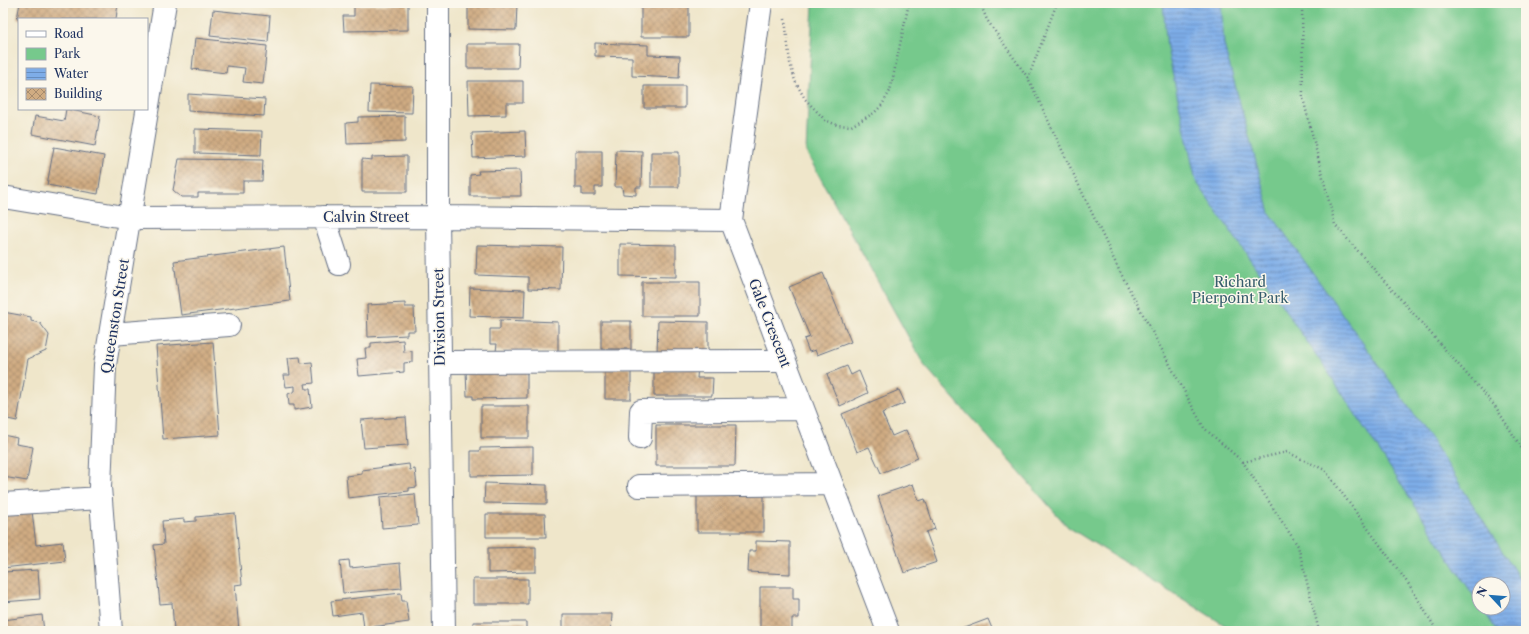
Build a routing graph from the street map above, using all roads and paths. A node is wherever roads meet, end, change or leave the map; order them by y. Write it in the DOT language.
graph roads {
  1 [pos="164,3"];
  2 [pos="438,3"];
  3 [pos="761,3"];
  4 [pos="909,3"];
  5 [pos="980,3"];
  6 [pos="1057,3"];
  7 [pos="1302,3"];
  8 [pos="788,33"];
  9 [pos="1028,78"];
  10 [pos="148,104"];
  11 [pos="147,110"];
  12 [pos="3,196"];
  13 [pos="324,217"];
  14 [pos="438,217"];
  15 [pos="130,218"];
  16 [pos="731,220"];
  17 [pos="339,264"];
  18 [pos="229,325"];
  19 [pos="111,334"];
  20 [pos="784,361"];
  21 [pos="440,362"];
  22 [pos="803,409"];
  23 [pos="640,438"];
  24 [pos="1526,455"];
  25 [pos="1243,462"];
  26 [pos="832,484"];
  27 [pos="639,486"];
  28 [pos="101,498"];
  29 [pos="3,504"];
  30 [pos="111,631"];
  31 [pos="444,631"];
  32 [pos="888,631"];
  33 [pos="1319,631"];
  34 [pos="1437,631"];
  1 -- 10 [label="street, Queenston Street"];
  2 -- 14 [label="street, Division Street"];
  3 -- 16 [label="street, Gale Crescent"];
  4 -- 8 [label="path"];
  5 -- 9 [label="path"];
  6 -- 9 [label="path"];
  7 -- 24 [label="path"];
  9 -- 25 [label="path"];
  11 -- 15 [label="street, Queenston Street"];
  12 -- 15 [label="street, Calvin Street"];
  13 -- 14 [label="street, Calvin Street"];
  13 -- 15 [label="street, Calvin Street"];
  13 -- 17 [label="street"];
  14 -- 16 [label="street, Calvin Street"];
  14 -- 21 [label="street, Division Street"];
  15 -- 19 [label="street, Queenston Street"];
  16 -- 20 [label="street, Gale Crescent"];
  18 -- 19 [label="street"];
  19 -- 28 [label="street, Queenston Street"];
  20 -- 21 [label="street"];
  20 -- 22 [label="street, Gale Crescent"];
  21 -- 31 [label="street, Division Street"];
  22 -- 23 [label="street"];
  22 -- 26 [label="street, Gale Crescent"];
  25 -- 33 [label="path"];
  25 -- 34 [label="path"];
  26 -- 27 [label="street"];
  26 -- 32 [label="street, Gale Crescent"];
  28 -- 29 [label="street"];
  28 -- 30 [label="street, Queenston Street"];
}
